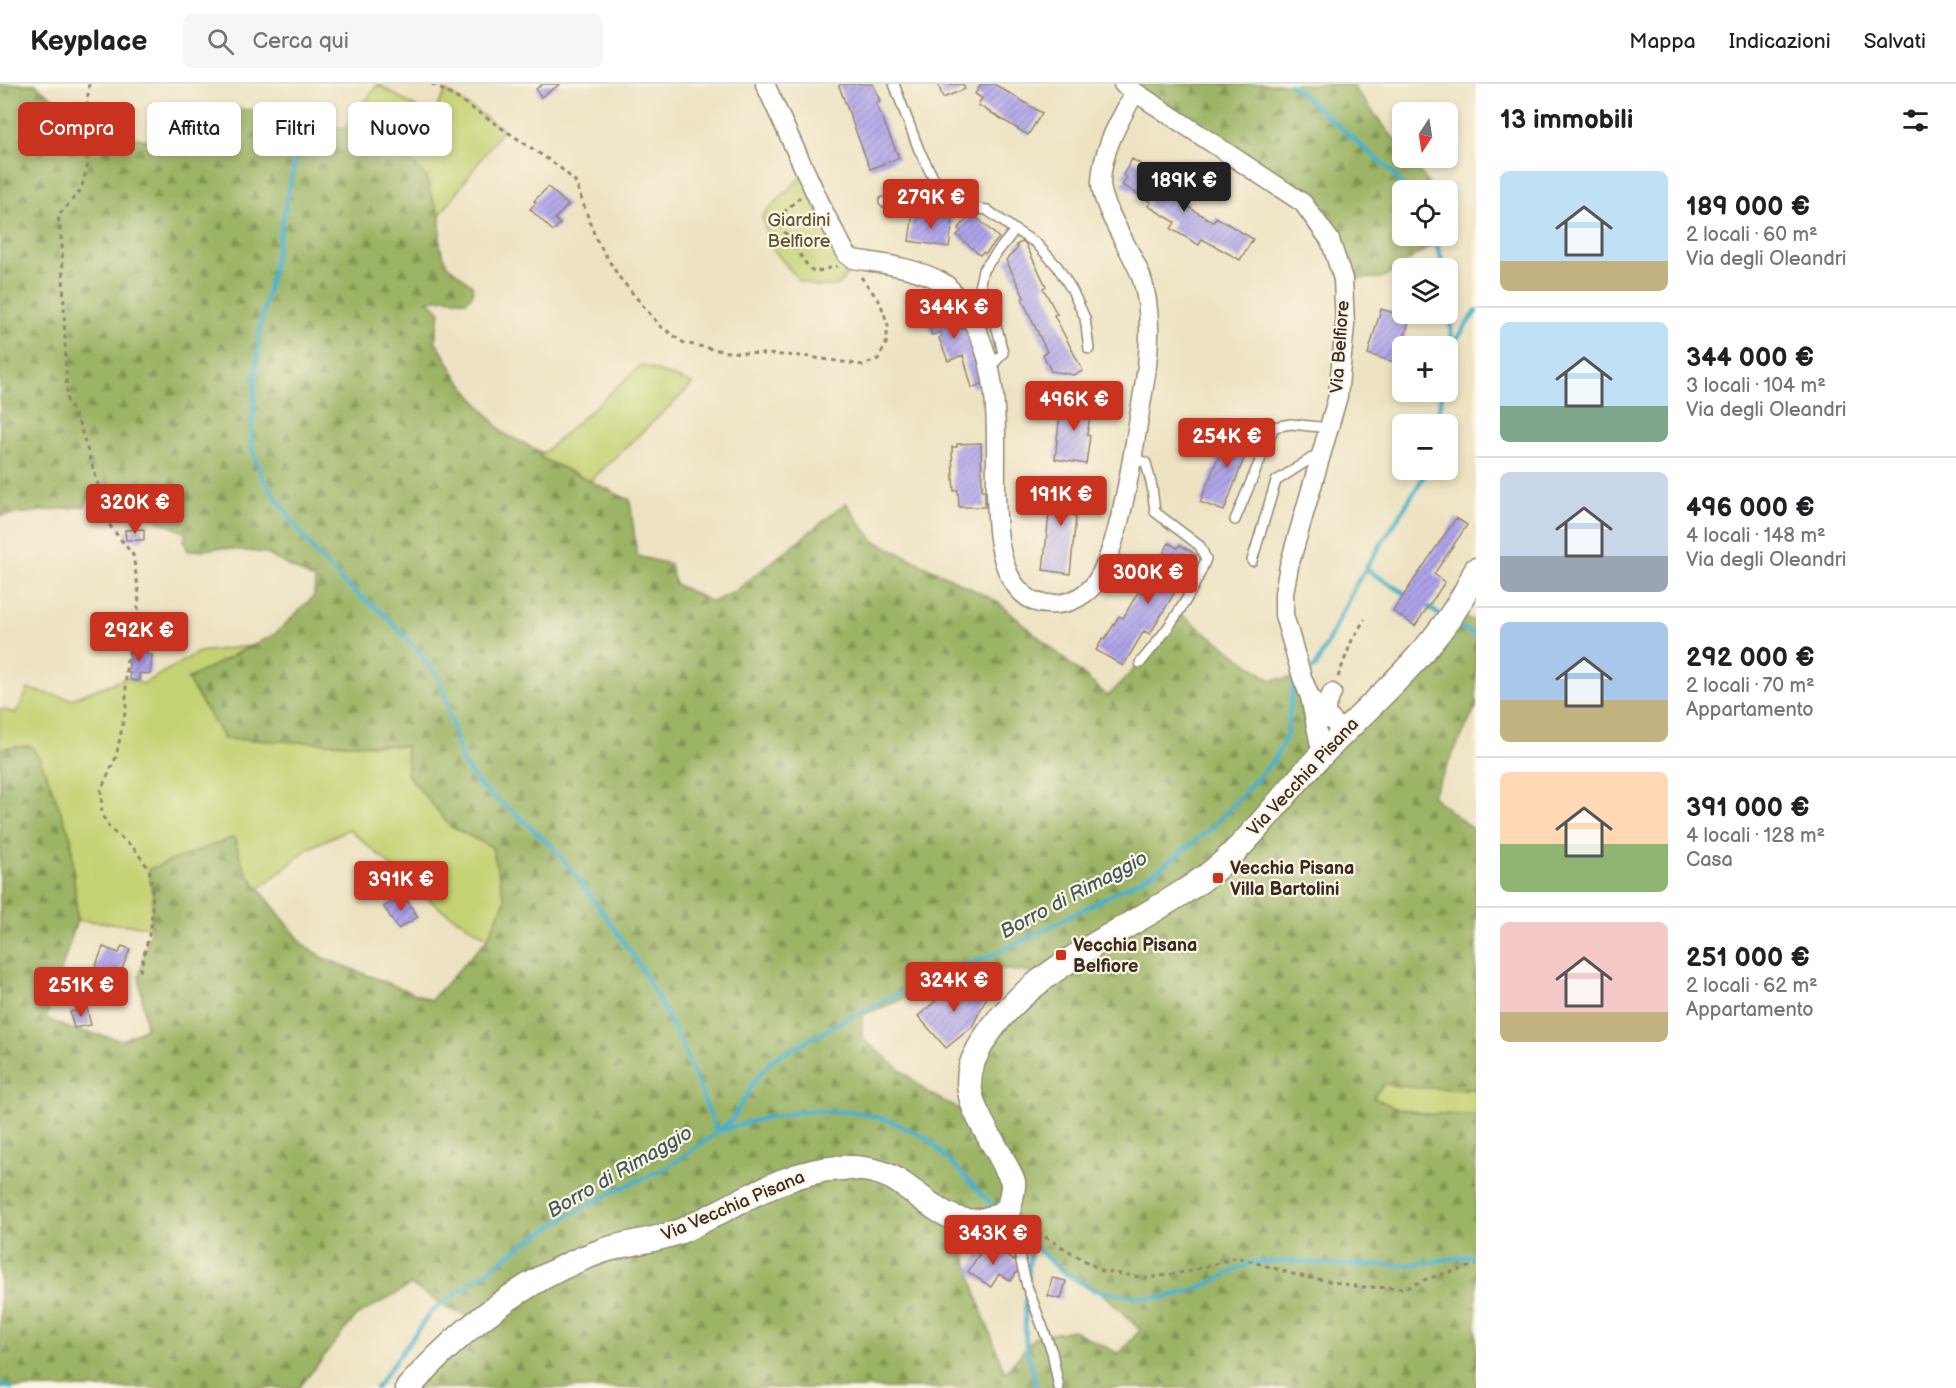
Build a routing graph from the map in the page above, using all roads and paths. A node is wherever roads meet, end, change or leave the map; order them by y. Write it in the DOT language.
graph roads {
  1 [pos="89,84"];
  2 [pos="432,84"];
  3 [pos="765,84"];
  4 [pos="894,84"];
  5 [pos="1129,88"];
  6 [pos="813,186"];
  7 [pos="938,186"];
  8 [pos="884,202"];
  9 [pos="1015,230"];
  10 [pos="853,259"];
  11 [pos="1089,349"];
  12 [pos="990,368"];
  13 [pos="1329,428"];
  14 [pos="1323,451"];
  15 [pos="1132,457"];
  16 [pos="1235,520"];
  17 [pos="1252,561"];
  18 [pos="1476,570"];
  19 [pos="1365,619"];
  20 [pos="1140,663"];
  21 [pos="1332,693"];
  22 [pos="1310,698"];
  23 [pos="1324,712"];
  24 [pos="1317,730"];
  25 [pos="1343,732"];
  26 [pos="1322,755"];
  27 [pos="139,976"];
  28 [pos="1002,1213"];
  29 [pos="978,1222"];
  30 [pos="1476,1265"];
  31 [pos="408,1388"];
  32 [pos="1059,1388"];
  1 -- 27 [label="path"];
  2 -- 10 [label="path"];
  3 -- 6 [label="street"];
  4 -- 7 [label="lane"];
  5 -- 13 [label="street, Via Belfiore"];
  5 -- 15 [label="street"];
  6 -- 10 [label="street"];
  6 -- 10 [label="path"];
  8 -- 9 [label="lane"];
  9 -- 11 [label="lane"];
  9 -- 12 [label="lane"];
  10 -- 12 [label="street"];
  12 -- 15 [label="street"];
  13 -- 14 [label="street, Via Belfiore"];
  13 -- 16 [label="lane"];
  14 -- 17 [label="lane"];
  14 -- 22 [label="street, Via Belfiore"];
  15 -- 20 [label="lane"];
  18 -- 25 [label="main road, Via Vecchia Pisana"];
  19 -- 21 [label="path"];
  21 -- 23 [label="street"];
  22 -- 23 [label="street, Via Belfiore"];
  22 -- 24 [label="street, Via Belfiore"];
  23 -- 24 [label="street"];
  23 -- 25 [label="street, Via Belfiore"];
  24 -- 26 [label="street, Via Belfiore"];
  25 -- 26 [label="main road, Via Vecchia Pisana"];
  26 -- 28 [label="main road, Via Vecchia Pisana"];
  28 -- 29 [label="main road"];
  28 -- 30 [label="path"];
  29 -- 31 [label="main road, Via Vecchia Pisana"];
  29 -- 32 [label="lane"];
}
